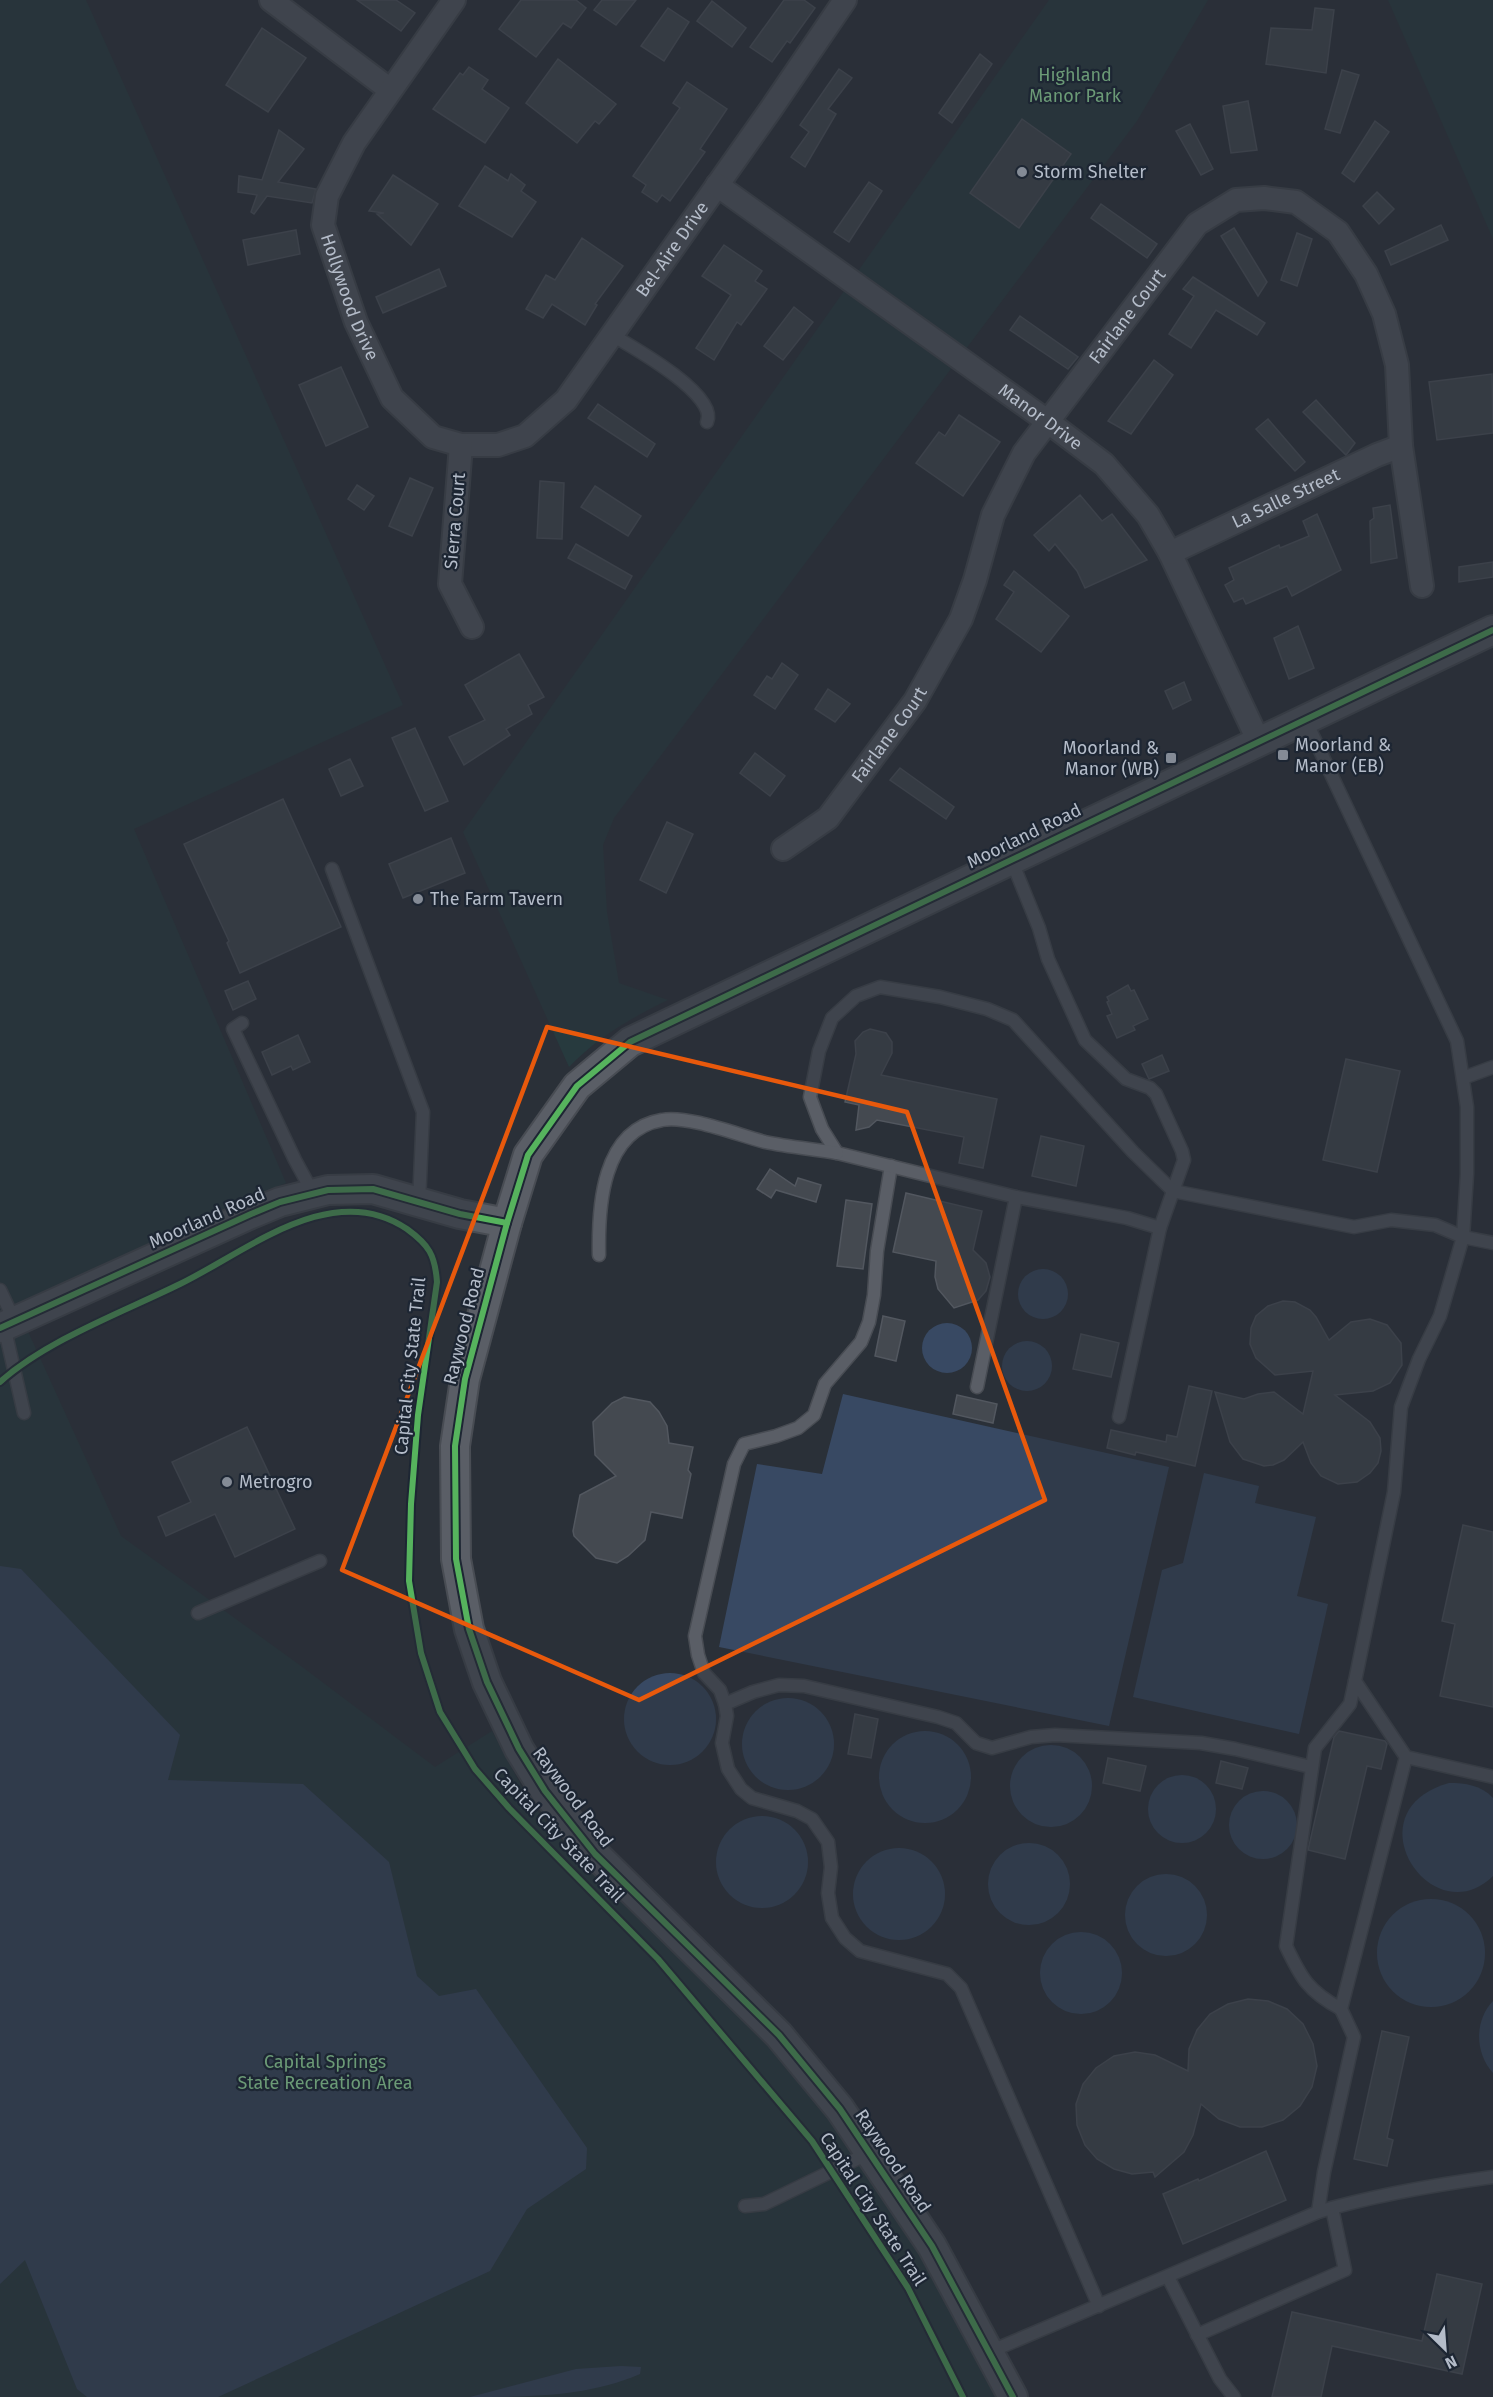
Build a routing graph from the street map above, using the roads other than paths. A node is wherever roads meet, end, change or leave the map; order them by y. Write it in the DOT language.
graph roads {
  1 [pos="271,0"];
  2 [pos="454,0"];
  3 [pos="845,0"];
  4 [pos="389,89"];
  5 [pos="717,185"];
  6 [pos="612,335"];
  7 [pos="1047,421"];
  8 [pos="706,422"];
  9 [pos="461,445"];
  10 [pos="1401,446"];
  11 [pos="1170,553"];
  12 [pos="1422,586"];
  13 [pos="472,627"];
  14 [pos="1493,630"];
  15 [pos="1305,719"];
  16 [pos="1258,740"];
  17 [pos="783,849"];
  18 [pos="1011,859"];
  19 [pos="332,869"];
  20 [pos="242,1023"];
  21 [pos="1493,1067"];
  22 [pos="1463,1078"];
  23 [pos="577,1086"];
  24 [pos="837,1153"];
  25 [pos="891,1166"];
  26 [pos="1173,1191"];
  27 [pos="313,1193"];
  28 [pos="1016,1197"];
  29 [pos="419,1202"];
  30 [pos="507,1223"];
  31 [pos="1160,1228"];
  32 [pos="1463,1237"];
  33 [pos="1493,1243"];
  34 [pos="599,1255"];
  35 [pos="0,1290"];
  36 [pos="6,1325"];
  37 [pos="977,1387"];
  38 [pos="24,1413"];
  39 [pos="1119,1417"];
  40 [pos="320,1561"];
  41 [pos="198,1613"];
  42 [pos="1355,1681"];
  43 [pos="725,1704"];
  44 [pos="1406,1757"];
  45 [pos="1311,1767"];
  46 [pos="1493,1777"];
  47 [pos="1341,2009"];
  48 [pos="869,2153"];
  49 [pos="1493,2177"];
  50 [pos="745,2206"];
  51 [pos="1332,2208"];
  52 [pos="1318,2212"];
  53 [pos="1168,2277"];
  54 [pos="1099,2306"];
  55 [pos="1197,2335"];
  56 [pos="989,2352"];
  57 [pos="1013,2397"];
  58 [pos="1234,2397"];
  1 -- 4 [label="street"];
  2 -- 4 [label="street, Hollywood Drive"];
  3 -- 5 [label="street, Bel-Aire Drive"];
  4 -- 9 [label="street, Hollywood Drive"];
  5 -- 6 [label="street, Bel-Aire Drive"];
  5 -- 7 [label="street, Manor Drive"];
  6 -- 8 [label="lane"];
  6 -- 9 [label="street, Bel-Aire Drive"];
  7 -- 10 [label="street, Fairlane Court"];
  7 -- 11 [label="street, Manor Drive"];
  7 -- 17 [label="street, Fairlane Court"];
  9 -- 13 [label="street, Sierra Court"];
  10 -- 11 [label="street, La Salle Street"];
  10 -- 12 [label="street, Fairlane Court"];
  11 -- 16 [label="street, Manor Drive"];
  14 -- 15 [label="street, Moorland Road"];
  15 -- 16 [label="street, Moorland Road"];
  15 -- 22 [label="lane"];
  16 -- 18 [label="street, Moorland Road"];
  18 -- 23 [label="street, Moorland Road"];
  18 -- 26 [label="lane"];
  19 -- 29 [label="lane"];
  20 -- 27 [label="lane"];
  21 -- 22 [label="lane"];
  22 -- 32 [label="lane"];
  23 -- 30 [label="street, Raywood Road"];
  24 -- 25 [label="lane"];
  24 -- 26 [label="lane"];
  24 -- 34 [label="lane"];
  25 -- 28 [label="lane"];
  25 -- 43 [label="lane"];
  26 -- 31 [label="lane"];
  26 -- 32 [label="lane"];
  27 -- 29 [label="street, Moorland Road"];
  27 -- 36 [label="street, Moorland Road"];
  28 -- 31 [label="lane"];
  28 -- 37 [label="lane"];
  29 -- 30 [label="street, Moorland Road"];
  30 -- 48 [label="street, Raywood Road"];
  31 -- 39 [label="lane"];
  32 -- 33 [label="lane"];
  32 -- 42 [label="lane"];
  35 -- 36 [label="lane"];
  36 -- 38 [label="lane"];
  40 -- 41 [label="lane"];
  42 -- 44 [label="lane"];
  42 -- 45 [label="lane"];
  43 -- 45 [label="lane"];
  43 -- 54 [label="lane"];
  44 -- 46 [label="lane"];
  44 -- 47 [label="lane"];
  45 -- 47 [label="lane"];
  47 -- 52 [label="lane"];
  48 -- 50 [label="lane"];
  48 -- 56 [label="street, Raywood Road"];
  49 -- 51 [label="lane"];
  51 -- 52 [label="lane"];
  51 -- 55 [label="lane"];
  52 -- 53 [label="lane"];
  53 -- 54 [label="lane"];
  53 -- 55 [label="lane"];
  54 -- 56 [label="lane"];
  55 -- 58 [label="lane"];
  56 -- 57 [label="street, Raywood Road"];
}
